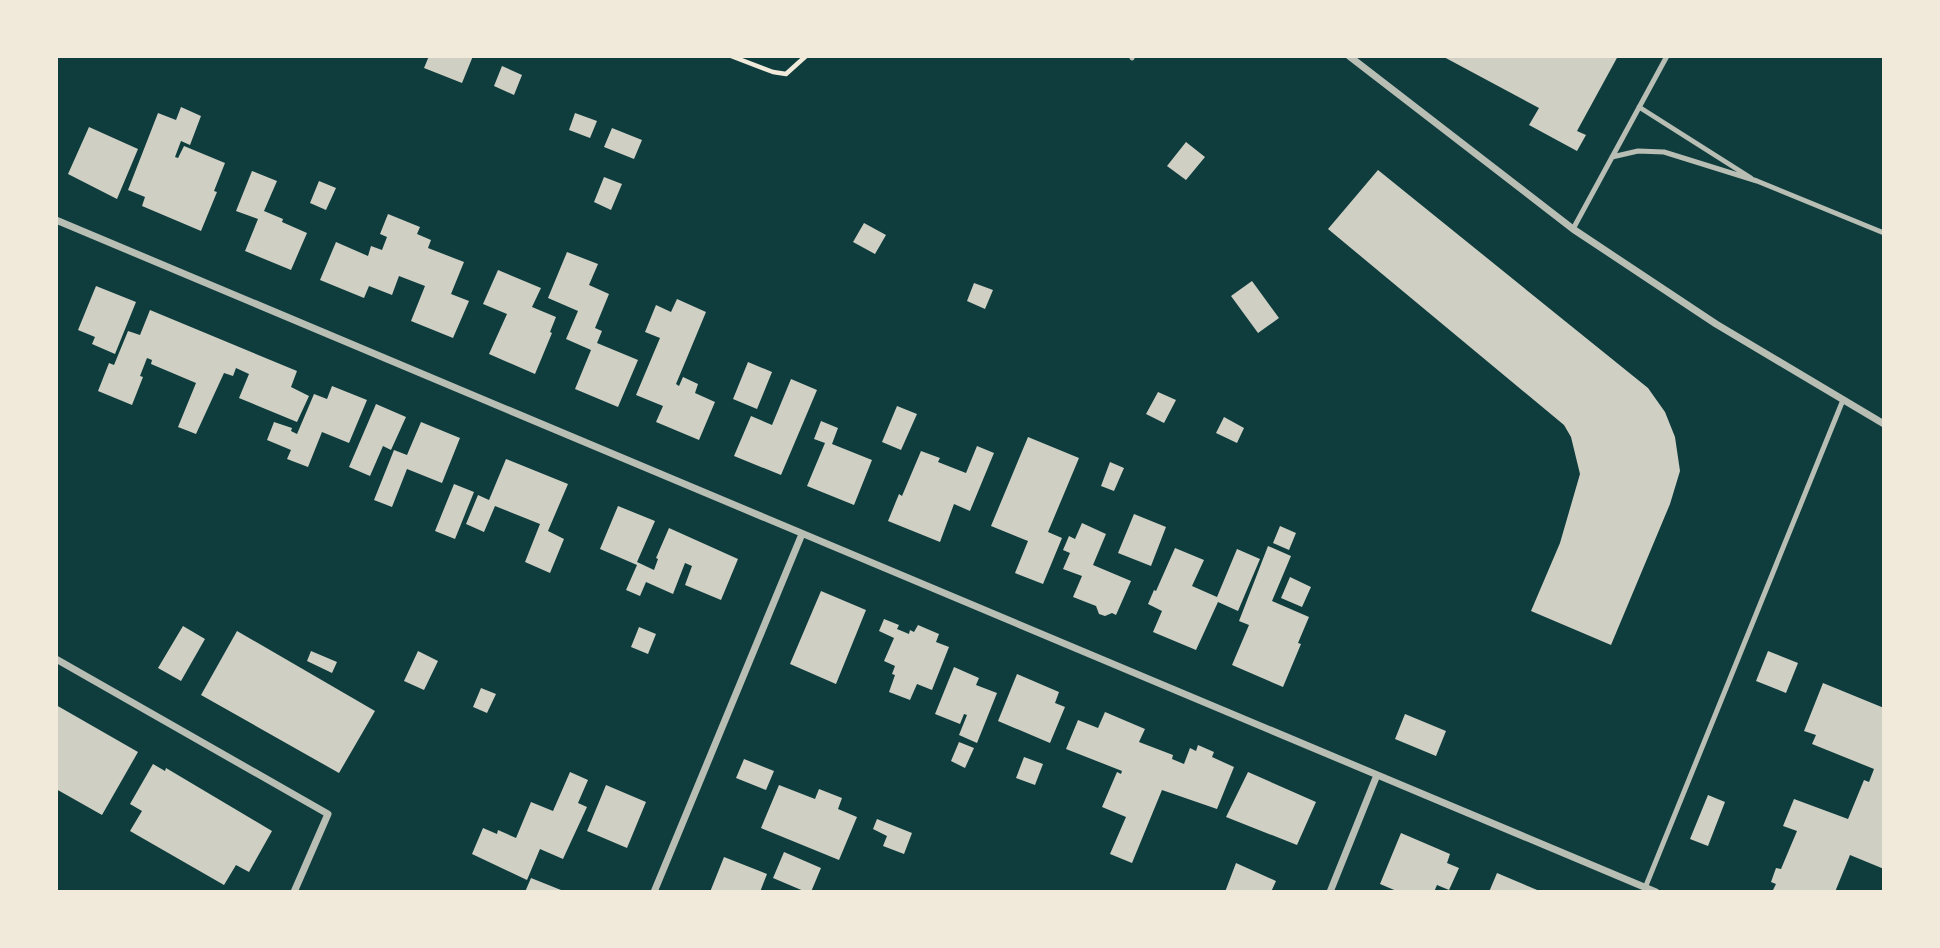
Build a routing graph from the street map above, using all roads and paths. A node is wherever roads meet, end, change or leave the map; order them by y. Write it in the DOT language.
graph roads {
  1 [pos="731,56"];
  2 [pos="806,56"];
  3 [pos="1349,56"];
  4 [pos="1667,56"];
  5 [pos="1639,107"];
  6 [pos="1612,157"];
  7 [pos="1757,181"];
  8 [pos="56,220"];
  9 [pos="1573,229"];
  10 [pos="1884,233"];
  11 [pos="1843,400"];
  12 [pos="1884,424"];
  13 [pos="802,534"];
  14 [pos="56,659"];
  15 [pos="1377,775"];
  16 [pos="1646,888"];
  17 [pos="294,892"];
  18 [pos="654,892"];
  19 [pos="1331,892"];
  20 [pos="1656,892"];
  1 -- 2 [label="path"];
  3 -- 9 [label="street"];
  4 -- 5 [label="lane"];
  5 -- 6 [label="lane"];
  5 -- 7 [label="lane"];
  6 -- 7 [label="lane"];
  6 -- 9 [label="lane"];
  7 -- 10 [label="lane"];
  8 -- 13 [label="street"];
  9 -- 11 [label="street"];
  11 -- 12 [label="street"];
  11 -- 16 [label="lane"];
  13 -- 15 [label="street"];
  13 -- 18 [label="street"];
  14 -- 17 [label="street"];
  15 -- 16 [label="street"];
  15 -- 19 [label="street"];
  16 -- 20 [label="street"];
}
